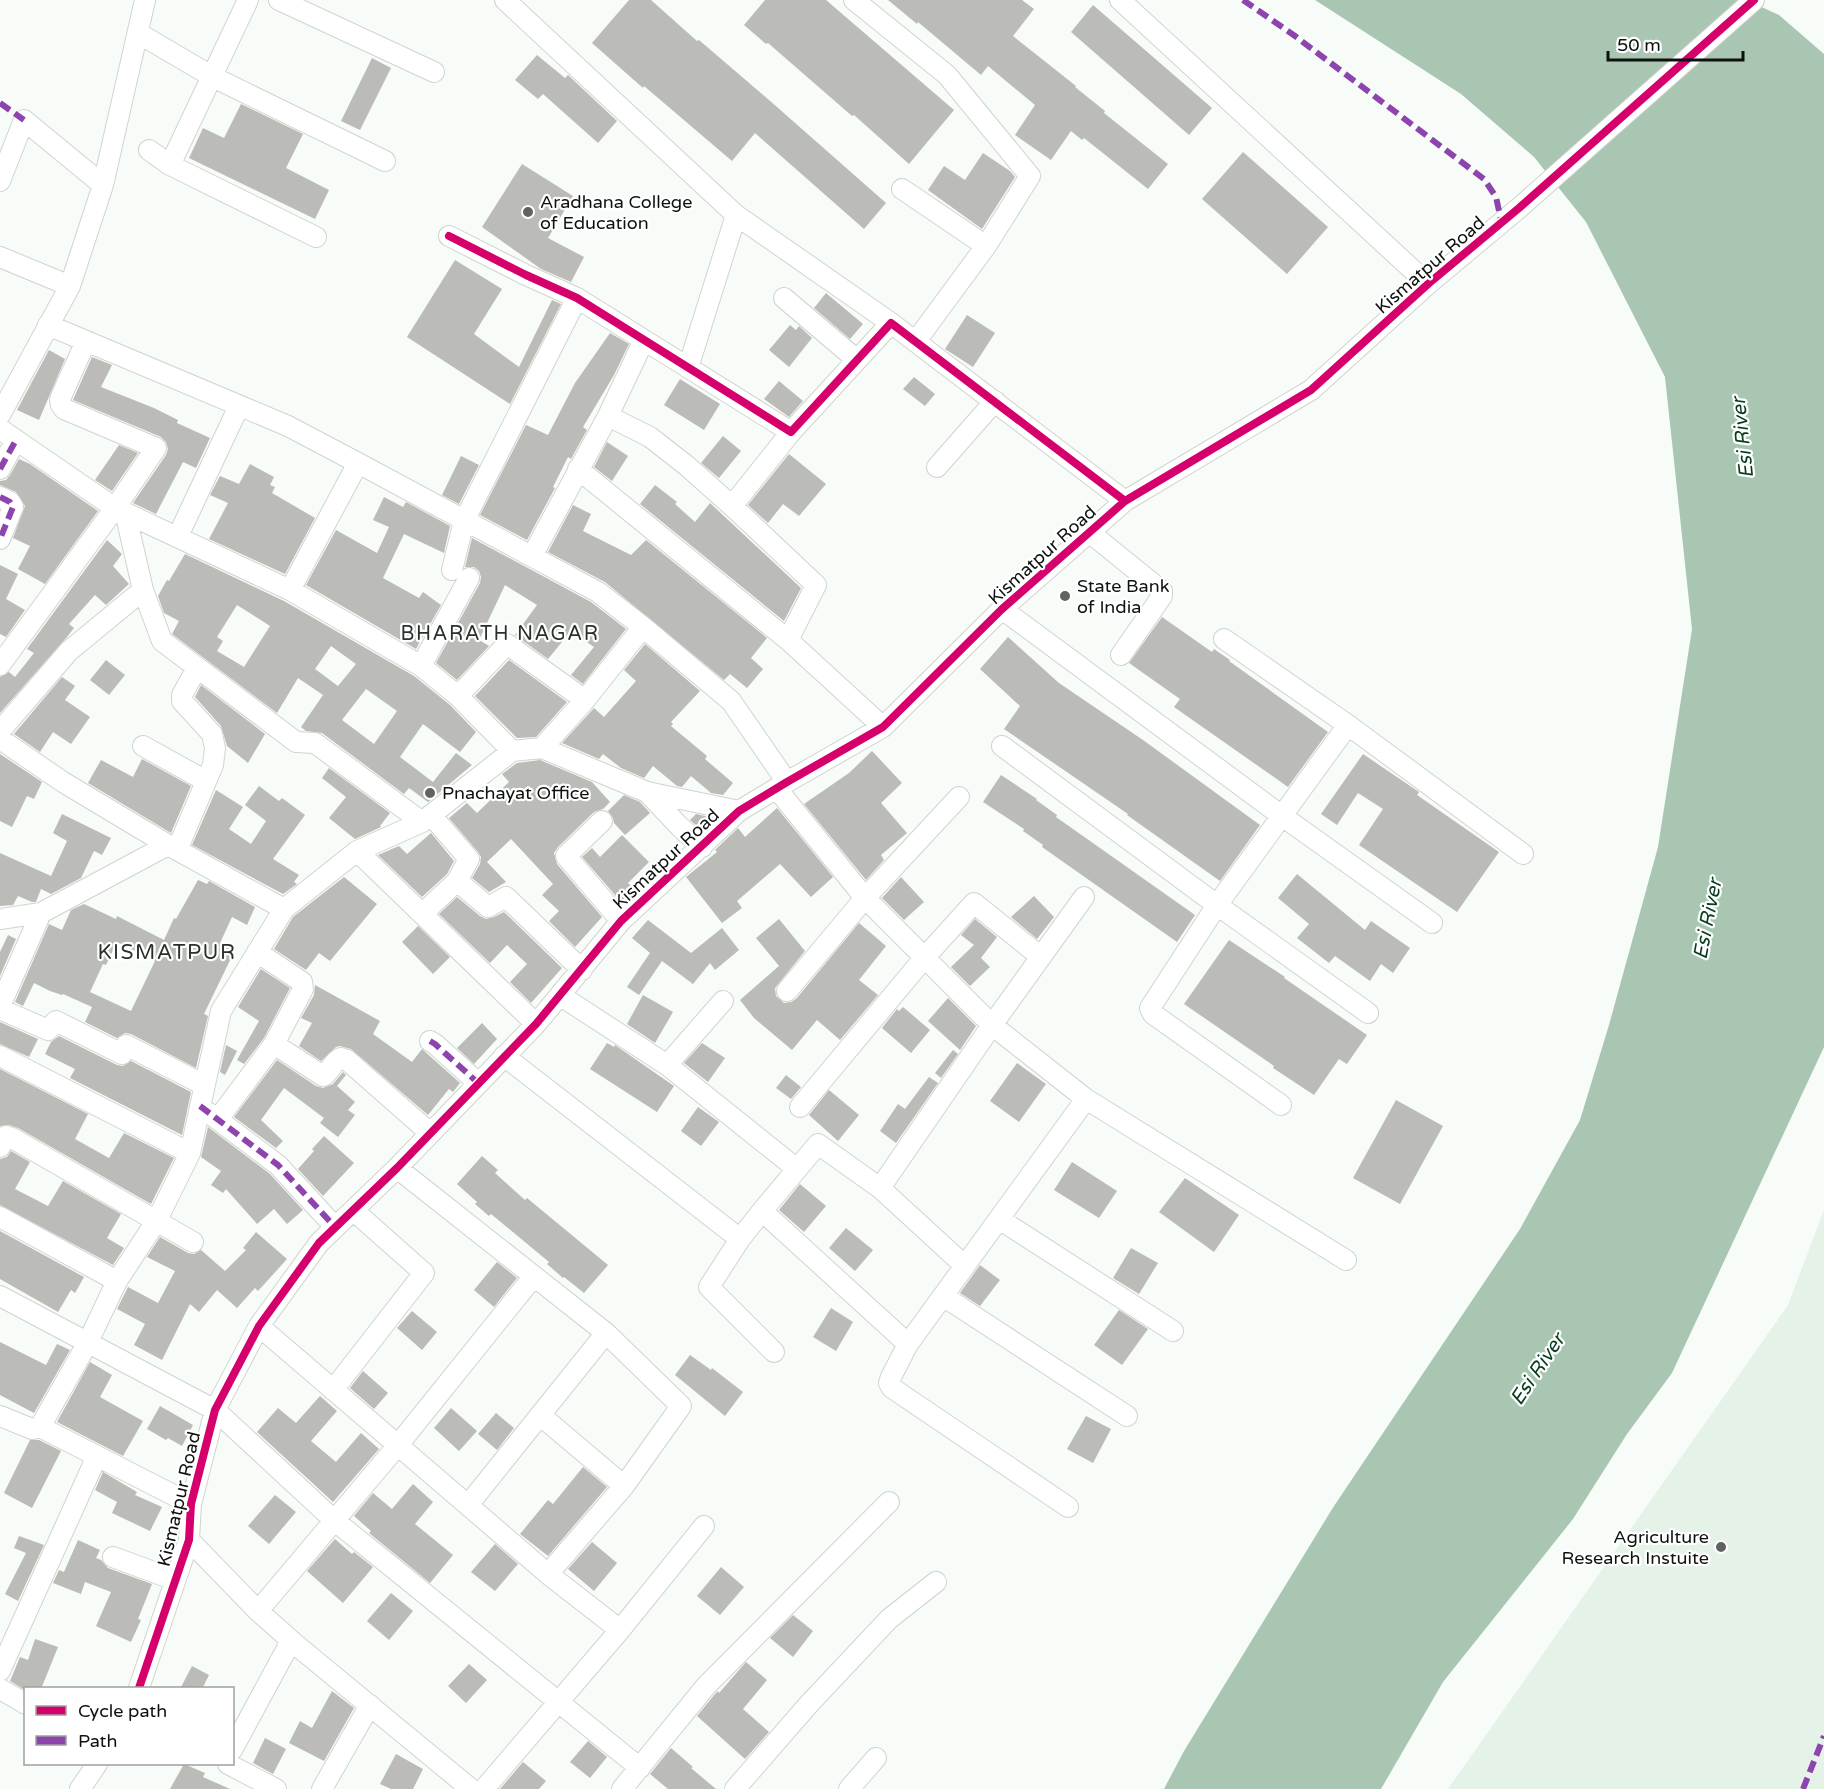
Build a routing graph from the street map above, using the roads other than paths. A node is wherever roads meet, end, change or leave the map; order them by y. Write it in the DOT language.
graph roads {
  1 [pos="145,0"];
  2 [pos="248,0"];
  3 [pos="279,0"];
  4 [pos="505,0"];
  5 [pos="854,0"];
  6 [pos="1120,0"];
  7 [pos="1754,0"];
  8 [pos="138,33"];
  9 [pos="435,72"];
  10 [pos="213,77"];
  11 [pos="149,150"];
  12 [pos="385,161"];
  13 [pos="170,165"];
  14 [pos="0,181"];
  15 [pos="103,185"];
  16 [pos="902,189"];
  17 [pos="736,215"];
  18 [pos="449,236"];
  19 [pos="316,237"];
  20 [pos="986,246"];
  21 [pos="0,257"];
  22 [pos="1428,284"];
  23 [pos="70,286"];
  24 [pos="577,298"];
  25 [pos="784,298"];
  26 [pos="891,322"];
  27 [pos="48,325"];
  28 [pos="644,340"];
  29 [pos="86,341"];
  30 [pos="916,341"];
  31 [pos="857,360"];
  32 [pos="688,368"];
  33 [pos="995,401"];
  34 [pos="239,406"];
  35 [pos="0,415"];
  36 [pos="608,416"];
  37 [pos="0,429"];
  38 [pos="791,432"];
  39 [pos="16,440"];
  40 [pos="358,463"];
  41 [pos="938,467"];
  42 [pos="0,469"];
  43 [pos="578,469"];
  44 [pos="0,497"];
  45 [pos="1125,501"];
  46 [pos="732,506"];
  47 [pos="120,510"];
  48 [pos="464,521"];
  49 [pos="1089,532"];
  50 [pos="177,536"];
  51 [pos="0,539"];
  52 [pos="532,556"];
  53 [pos="143,590"];
  54 [pos="291,590"];
  55 [pos="1002,609"];
  56 [pos="644,627"];
  57 [pos="1224,639"];
  58 [pos="788,640"];
  59 [pos="1121,655"];
  60 [pos="0,665"];
  61 [pos="421,666"];
  62 [pos="197,668"];
  63 [pos="458,696"];
  64 [pos="585,700"];
  65 [pos="7,708"];
  66 [pos="1348,725"];
  67 [pos="884,727"];
  68 [pos="0,731"];
  69 [pos="0,739"];
  70 [pos="142,746"];
  71 [pos="1002,746"];
  72 [pos="542,748"];
  73 [pos="512,751"];
  74 [pos="206,781"];
  75 [pos="782,785"];
  76 [pos="647,792"];
  77 [pos="959,797"];
  78 [pos="740,811"];
  79 [pos="1282,816"];
  80 [pos="427,818"];
  81 [pos="602,821"];
  82 [pos="702,847"];
  83 [pos="173,848"];
  84 [pos="357,851"];
  85 [pos="1523,854"];
  86 [pos="457,881"];
  87 [pos="1084,897"];
  88 [pos="865,898"];
  89 [pos="1217,904"];
  90 [pos="284,909"];
  91 [pos="41,913"];
  92 [pos="422,914"];
  93 [pos="0,919"];
  94 [pos="621,921"];
  95 [pos="1432,923"];
  96 [pos="257,952"];
  97 [pos="926,957"];
  98 [pos="1041,957"];
  99 [pos="582,970"];
  100 [pos="787,991"];
  101 [pos="561,996"];
  102 [pos="723,1001"];
  103 [pos="0,1007"];
  104 [pos="1368,1012"];
  105 [pos="536,1024"];
  106 [pos="992,1025"];
  107 [pos="429,1041"];
  108 [pos="274,1044"];
  109 [pos="0,1056"];
  110 [pos="504,1056"];
  111 [pos="667,1065"];
  112 [pos="478,1083"];
  113 [pos="204,1084"];
  114 [pos="1086,1099"];
  115 [pos="1281,1105"];
  116 [pos="200,1106"];
  117 [pos="800,1107"];
  118 [pos="218,1119"];
  119 [pos="430,1133"];
  120 [pos="2,1139"];
  121 [pos="190,1153"];
  122 [pos="397,1168"];
  123 [pos="796,1169"];
  124 [pos="880,1188"];
  125 [pos="353,1210"];
  126 [pos="762,1211"];
  127 [pos="0,1217"];
  128 [pos="999,1219"];
  129 [pos="157,1220"];
  130 [pos="335,1227"];
  131 [pos="740,1239"];
  132 [pos="193,1242"];
  133 [pos="1346,1260"];
  134 [pos="965,1266"];
  135 [pos="534,1276"];
  136 [pos="117,1281"];
  137 [pos="0,1296"];
  138 [pos="943,1296"];
  139 [pos="259,1326"];
  140 [pos="1173,1331"];
  141 [pos="606,1333"];
  142 [pos="87,1344"];
  143 [pos="908,1344"];
  144 [pos="774,1352"];
  145 [pos="333,1390"];
  146 [pos="215,1410"];
  147 [pos="0,1416"];
  148 [pos="540,1416"];
  149 [pos="1127,1416"];
  150 [pos="40,1427"];
  151 [pos="398,1445"];
  152 [pos="97,1456"];
  153 [pos="624,1486"];
  154 [pos="889,1502"];
  155 [pos="191,1504"];
  156 [pos="468,1505"];
  157 [pos="1068,1507"];
  158 [pos="335,1521"];
  159 [pos="704,1526"];
  160 [pos="189,1540"];
  161 [pos="113,1557"];
  162 [pos="548,1574"];
  163 [pos="175,1580"];
  164 [pos="936,1582"];
  165 [pos="258,1611"];
  166 [pos="620,1630"];
  167 [pos="291,1641"];
  168 [pos="0,1671"];
  169 [pos="140,1687"];
  170 [pos="0,1689"];
  171 [pos="557,1702"];
  172 [pos="24,1703"];
  173 [pos="370,1705"];
  174 [pos="234,1746"];
  175 [pos="876,1758"];
  176 [pos="96,1765"];
  177 [pos="229,1765"];
  178 [pos="640,1768"];
  179 [pos="248,1782"];
  180 [pos="80,1789"];
  181 [pos="276,1789"];
  182 [pos="322,1789"];
  183 [pos="471,1789"];
  184 [pos="484,1789"];
  185 [pos="622,1789"];
  186 [pos="735,1789"];
  187 [pos="849,1789"];
  1 -- 8 [label="street"];
  2 -- 10 [label="street"];
  3 -- 9 [label="street"];
  4 -- 17 [label="street"];
  5 -- 20 [label="street"];
  6 -- 22 [label="street"];
  7 -- 22 [label="street, Kismatpur Road"];
  8 -- 10 [label="street"];
  8 -- 15 [label="street"];
  10 -- 12 [label="street"];
  10 -- 13 [label="street"];
  11 -- 13 [label="street"];
  13 -- 19 [label="street"];
  14 -- 15 [label="street"];
  15 -- 23 [label="street"];
  16 -- 20 [label="street"];
  17 -- 26 [label="street"];
  17 -- 32 [label="street"];
  18 -- 24 [label="street"];
  20 -- 30 [label="street"];
  21 -- 23 [label="street"];
  22 -- 45 [label="street, Kismatpur Road"];
  23 -- 27 [label="street"];
  24 -- 28 [label="street"];
  24 -- 48 [label="street"];
  25 -- 31 [label="street"];
  26 -- 30 [label="street"];
  26 -- 31 [label="street"];
  27 -- 29 [label="street"];
  27 -- 35 [label="street"];
  28 -- 32 [label="street"];
  28 -- 36 [label="street"];
  29 -- 34 [label="street"];
  29 -- 47 [label="street"];
  30 -- 33 [label="street"];
  31 -- 38 [label="street"];
  32 -- 38 [label="street"];
  33 -- 41 [label="street"];
  33 -- 45 [label="street"];
  34 -- 40 [label="street"];
  34 -- 50 [label="street"];
  36 -- 43 [label="street"];
  36 -- 46 [label="street"];
  37 -- 39 [label="street"];
  38 -- 46 [label="street"];
  39 -- 42 [label="street"];
  39 -- 47 [label="street"];
  40 -- 48 [label="street"];
  40 -- 54 [label="street"];
  43 -- 52 [label="street"];
  43 -- 58 [label="street"];
  44 -- 51 [label="street"];
  45 -- 49 [label="street, Kismatpur Road"];
  46 -- 58 [label="street"];
  47 -- 50 [label="street"];
  47 -- 53 [label="street"];
  47 -- 60 [label="street"];
  48 -- 52 [label="street"];
  48 -- 61 [label="street"];
  49 -- 55 [label="street, Kismatpur Road"];
  49 -- 59 [label="street"];
  50 -- 54 [label="street"];
  52 -- 56 [label="street"];
  53 -- 62 [label="street"];
  53 -- 65 [label="street"];
  54 -- 61 [label="street"];
  55 -- 67 [label="street, Kismatpur Road"];
  55 -- 79 [label="street"];
  56 -- 64 [label="street"];
  56 -- 75 [label="street"];
  57 -- 66 [label="street"];
  58 -- 67 [label="street"];
  61 -- 63 [label="street"];
  62 -- 74 [label="street"];
  62 -- 80 [label="street"];
  63 -- 64 [label="street"];
  63 -- 73 [label="street"];
  64 -- 72 [label="street"];
  65 -- 68 [label="street"];
  66 -- 79 [label="street"];
  66 -- 85 [label="street"];
  67 -- 75 [label="street, Kismatpur Road"];
  69 -- 83 [label="street"];
  70 -- 74 [label="street"];
  71 -- 89 [label="street"];
  72 -- 73 [label="street"];
  72 -- 76 [label="street"];
  73 -- 80 [label="street"];
  74 -- 83 [label="street"];
  75 -- 78 [label="street, Kismatpur Road"];
  75 -- 88 [label="street"];
  76 -- 78 [label="street"];
  76 -- 82 [label="street"];
  77 -- 88 [label="street"];
  78 -- 82 [label="street, Kismatpur Road"];
  79 -- 89 [label="street"];
  79 -- 95 [label="street"];
  80 -- 84 [label="street"];
  80 -- 86 [label="street"];
  81 -- 94 [label="street"];
  82 -- 94 [label="street, Kismatpur Road"];
  83 -- 90 [label="street"];
  83 -- 91 [label="street"];
  84 -- 90 [label="street"];
  84 -- 92 [label="street"];
  86 -- 92 [label="street"];
  86 -- 99 [label="street"];
  87 -- 98 [label="street"];
  88 -- 97 [label="street"];
  88 -- 100 [label="street"];
  89 -- 104 [label="street"];
  89 -- 115 [label="street"];
  90 -- 96 [label="street"];
  91 -- 93 [label="street"];
  91 -- 103 [label="street"];
  92 -- 105 [label="street"];
  94 -- 99 [label="street, Kismatpur Road"];
  96 -- 108 [label="street"];
  96 -- 113 [label="street"];
  97 -- 98 [label="street"];
  97 -- 106 [label="street"];
  97 -- 117 [label="street"];
  98 -- 106 [label="street"];
  99 -- 101 [label="street, Kismatpur Road"];
  101 -- 105 [label="street, Kismatpur Road"];
  101 -- 111 [label="street"];
  102 -- 111 [label="street"];
  103 -- 113 [label="street"];
  105 -- 110 [label="street, Kismatpur Road"];
  106 -- 114 [label="street"];
  106 -- 124 [label="street"];
  107 -- 112 [label="street"];
  108 -- 118 [label="street"];
  108 -- 119 [label="street"];
  109 -- 121 [label="street"];
  110 -- 112 [label="street, Kismatpur Road"];
  110 -- 131 [label="street"];
  111 -- 123 [label="street"];
  112 -- 119 [label="street, Kismatpur Road"];
  113 -- 116 [label="street"];
  114 -- 128 [label="street"];
  114 -- 133 [label="street"];
  116 -- 118 [label="street"];
  116 -- 121 [label="street"];
  118 -- 130 [label="street"];
  119 -- 122 [label="street, Kismatpur Road"];
  120 -- 129 [label="street"];
  121 -- 129 [label="street"];
  122 -- 125 [label="street, Kismatpur Road"];
  122 -- 135 [label="street"];
  123 -- 124 [label="street"];
  123 -- 126 [label="street"];
  124 -- 134 [label="street"];
  125 -- 130 [label="street, Kismatpur Road"];
  125 -- 145 [label="street"];
  126 -- 131 [label="street"];
  126 -- 143 [label="street"];
  127 -- 136 [label="street"];
  128 -- 134 [label="street"];
  128 -- 140 [label="street"];
  129 -- 132 [label="street"];
  129 -- 136 [label="street"];
  130 -- 139 [label="street, Kismatpur Road"];
  131 -- 144 [label="street"];
  134 -- 138 [label="street"];
  135 -- 141 [label="street"];
  135 -- 151 [label="street"];
  136 -- 142 [label="street"];
  137 -- 142 [label="street"];
  138 -- 143 [label="street"];
  138 -- 149 [label="street"];
  139 -- 145 [label="street"];
  139 -- 146 [label="street, Kismatpur Road"];
  141 -- 148 [label="street"];
  141 -- 153 [label="street"];
  142 -- 146 [label="street"];
  142 -- 150 [label="street"];
  143 -- 157 [label="street"];
  145 -- 151 [label="street"];
  146 -- 155 [label="street, Kismatpur Road"];
  146 -- 158 [label="street"];
  147 -- 150 [label="street"];
  148 -- 153 [label="street"];
  148 -- 156 [label="street"];
  150 -- 152 [label="street"];
  151 -- 156 [label="street"];
  151 -- 158 [label="street"];
  152 -- 155 [label="street"];
  152 -- 168 [label="street"];
  153 -- 162 [label="street"];
  154 -- 178 [label="street"];
  155 -- 160 [label="street, Kismatpur Road"];
  156 -- 162 [label="street"];
  158 -- 165 [label="street"];
  158 -- 171 [label="street"];
  159 -- 166 [label="street"];
  160 -- 163 [label="street, Kismatpur Road"];
  160 -- 165 [label="street"];
  161 -- 163 [label="street"];
  162 -- 166 [label="street"];
  163 -- 169 [label="street, Kismatpur Road"];
  164 -- 186 [label="street"];
  165 -- 167 [label="street"];
  166 -- 171 [label="street"];
  167 -- 173 [label="street"];
  167 -- 174 [label="street"];
  170 -- 172 [label="street"];
  171 -- 178 [label="street"];
  171 -- 184 [label="street"];
  173 -- 182 [label="street"];
  173 -- 183 [label="street"];
  175 -- 187 [label="street"];
  176 -- 180 [label="street"];
  177 -- 179 [label="street"];
  178 -- 185 [label="street"];
  179 -- 181 [label="street"];
}
